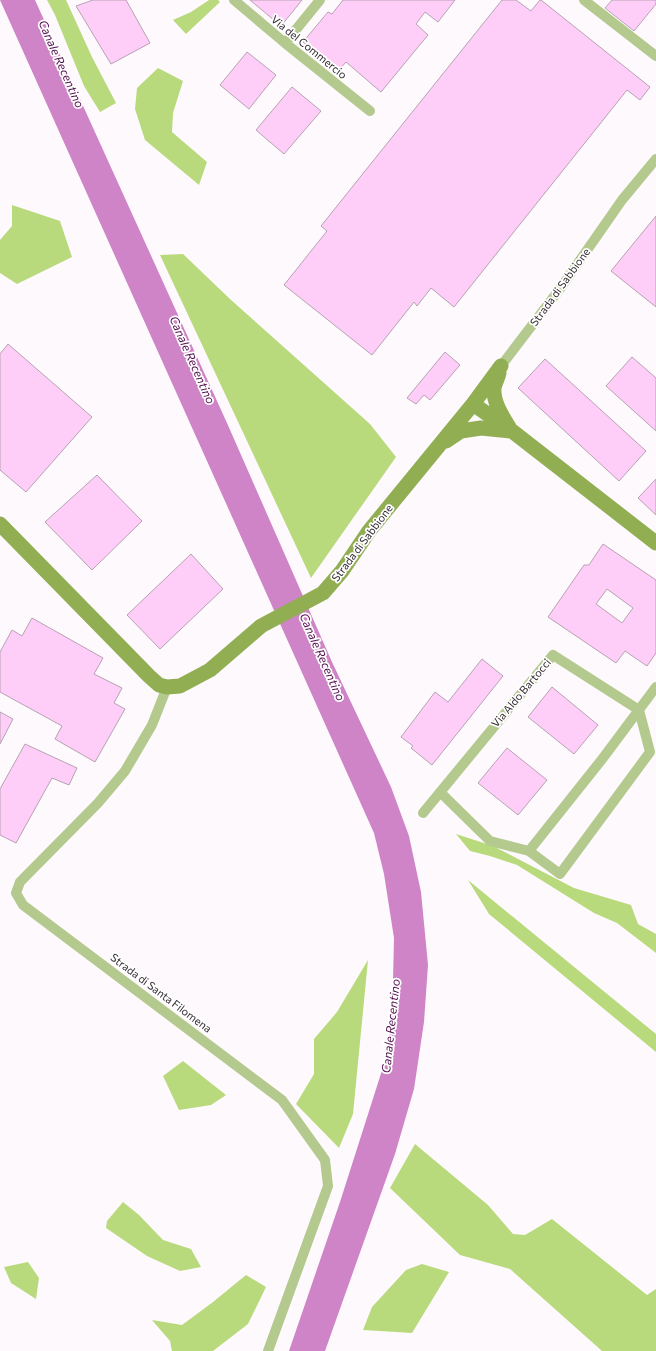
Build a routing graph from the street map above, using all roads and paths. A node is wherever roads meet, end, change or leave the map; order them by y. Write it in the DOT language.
graph roads {
  1 [pos="234,0"];
  2 [pos="320,0"];
  3 [pos="584,0"];
  4 [pos="285,43"];
  5 [pos="656,56"];
  6 [pos="370,111"];
  7 [pos="656,159"];
  8 [pos="501,366"];
  9 [pos="473,404"];
  10 [pos="512,431"];
  11 [pos="437,447"];
  12 [pos="0,524"];
  13 [pos="656,543"];
  14 [pos="167,687"];
  15 [pos="656,688"];
  16 [pos="639,710"];
  17 [pos="440,792"];
  18 [pos="422,814"];
  19 [pos="529,851"];
  20 [pos="268,1351"];
  1 -- 4 [label="street, Via del Commercio"];
  2 -- 4 [label="street"];
  3 -- 5 [label="street"];
  4 -- 6 [label="street, Via del Commercio"];
  7 -- 8 [label="street, Strada di Sabbione"];
  8 -- 9 [label="main road, Strada di Sabbione"];
  8 -- 10 [label="main road"];
  9 -- 10 [label="main road"];
  9 -- 11 [label="main road, Strada di Sabbione"];
  10 -- 11 [label="main road"];
  10 -- 13 [label="main road"];
  11 -- 14 [label="main road, Strada di Sabbione"];
  12 -- 14 [label="main road"];
  14 -- 20 [label="street, Strada di Santa Filomena"];
  15 -- 16 [label="street"];
  16 -- 17 [label="street, Via Aldo Bartocci"];
  16 -- 19 [label="street"];
  16 -- 19 [label="street"];
  17 -- 18 [label="street, Via Aldo Bartocci"];
  17 -- 19 [label="street"];
}
